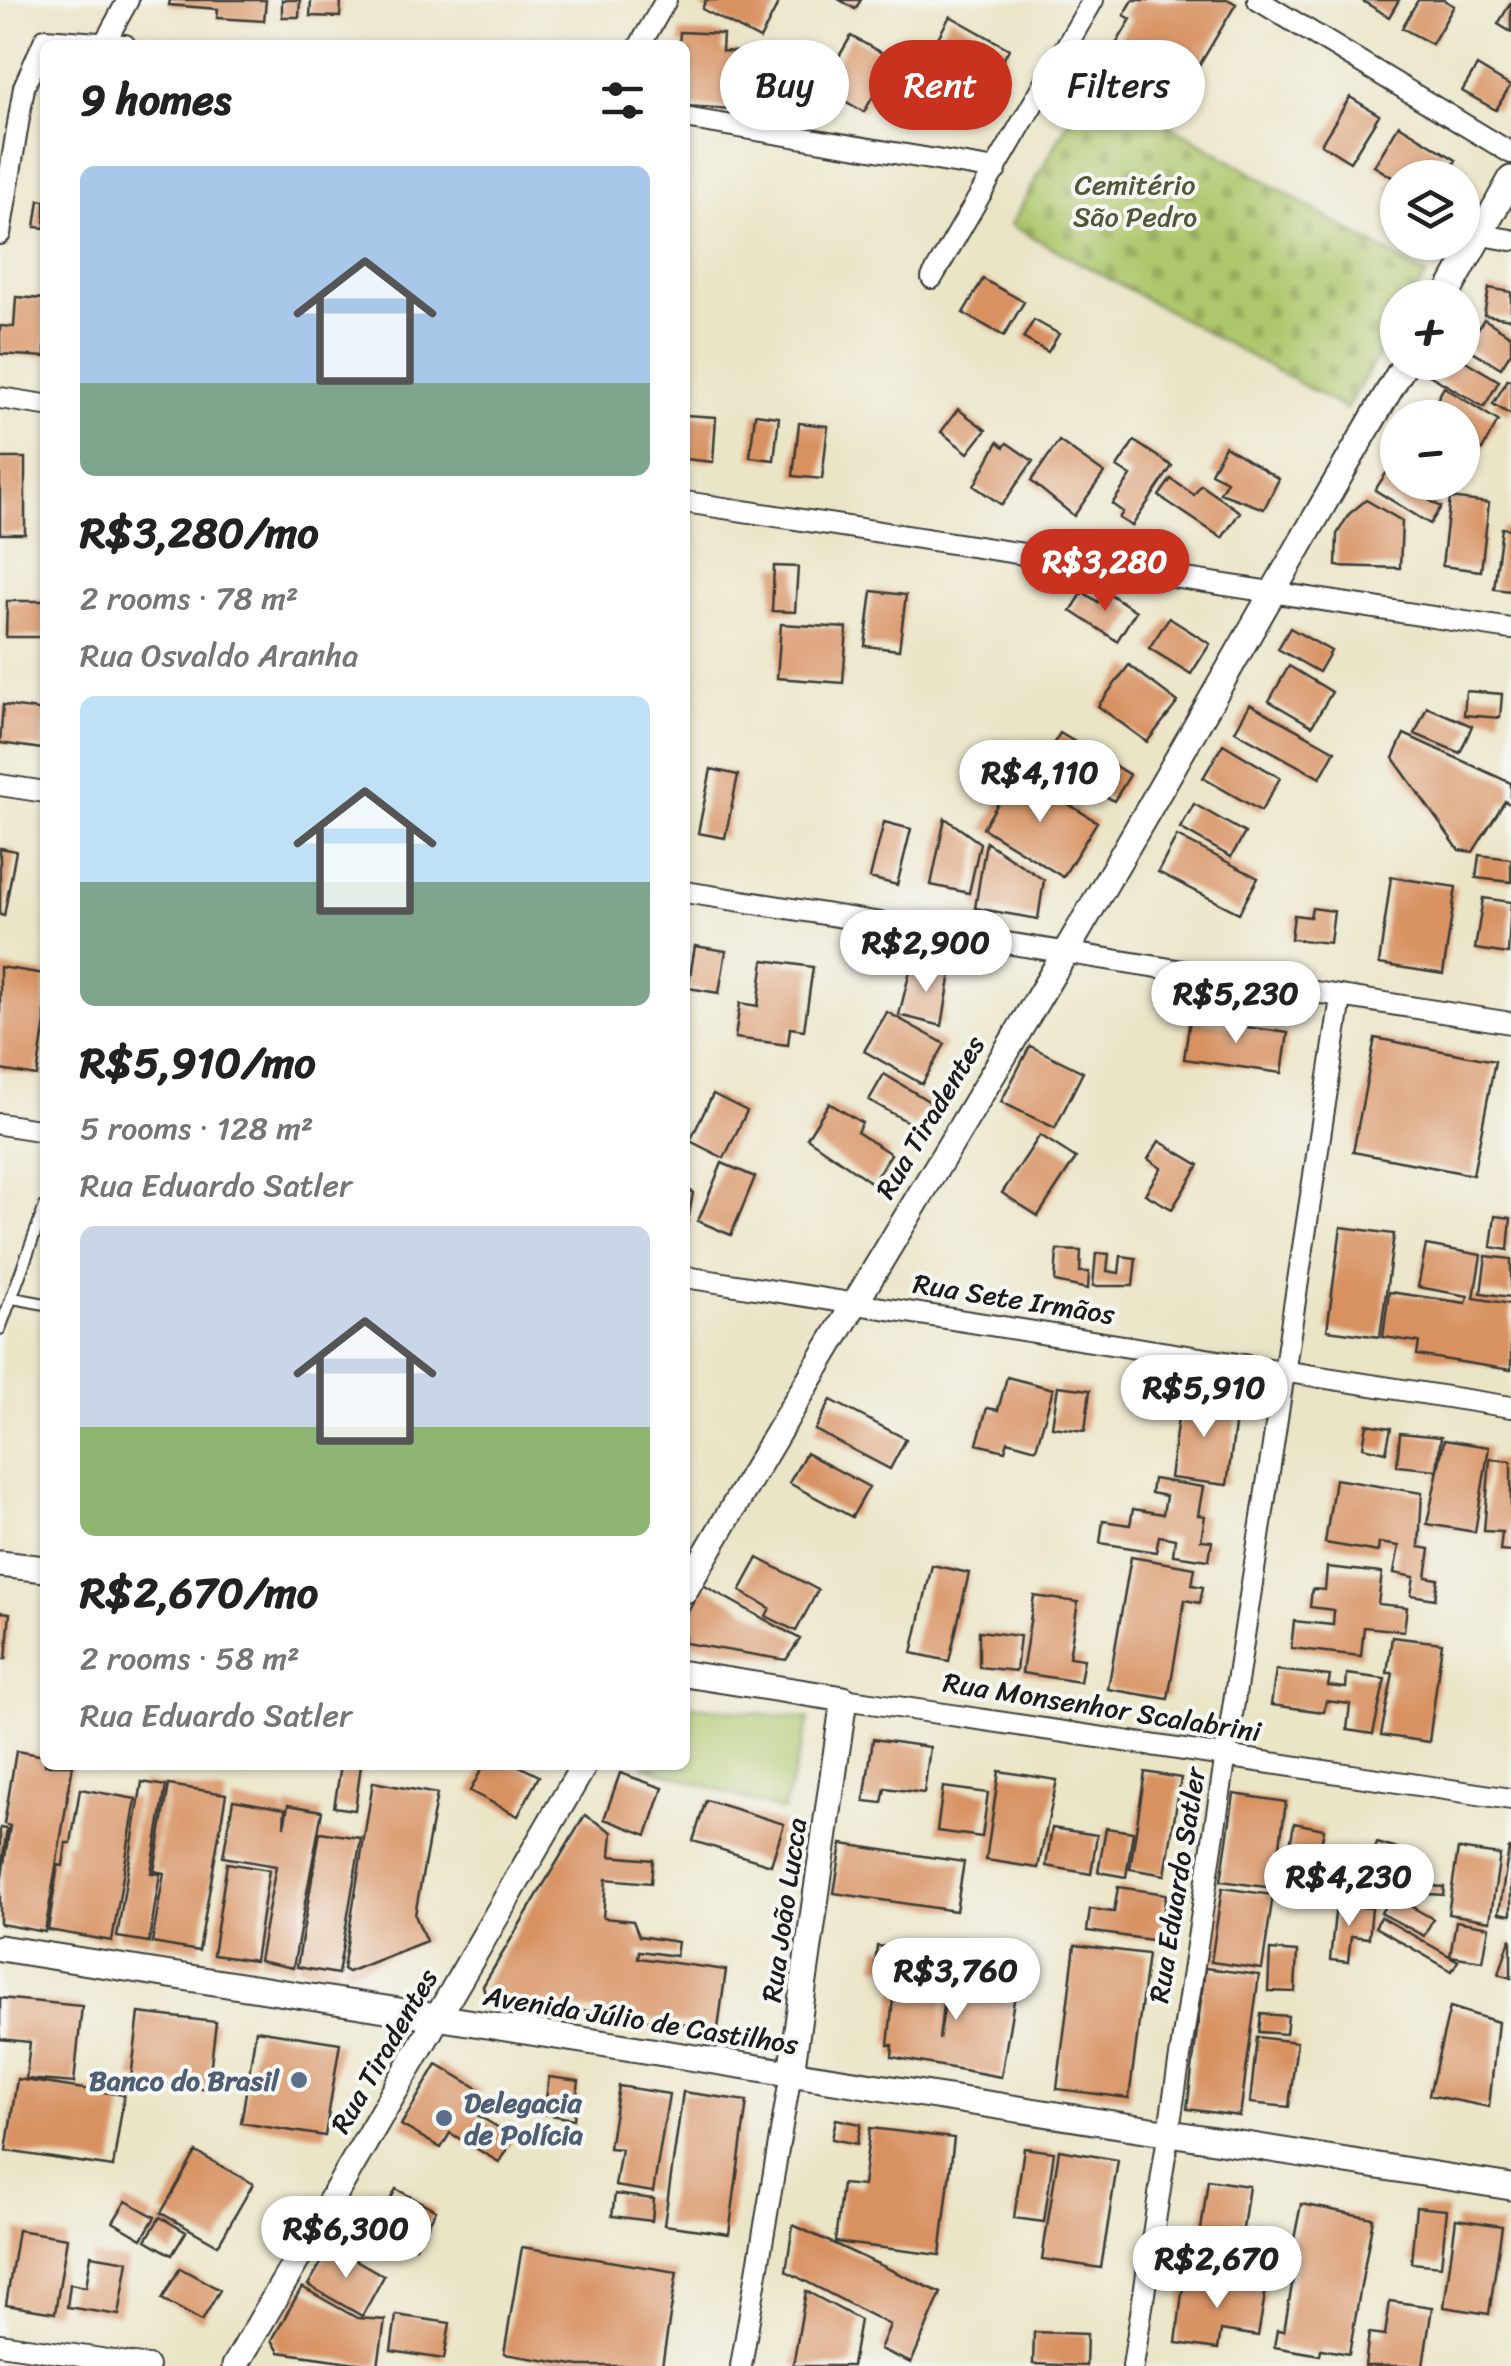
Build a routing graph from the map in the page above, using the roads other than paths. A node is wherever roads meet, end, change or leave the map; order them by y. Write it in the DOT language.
graph roads {
  1 [pos="128,0"];
  2 [pos="666,0"];
  3 [pos="1094,0"];
  4 [pos="1258,0"];
  5 [pos="44,40"];
  6 [pos="68,40"];
  7 [pos="116,40"];
  8 [pos="643,40"];
  9 [pos="40,50"];
  10 [pos="690,119"];
  11 [pos="1511,153"];
  12 [pos="996,170"];
  13 [pos="1511,179"];
  14 [pos="0,234"];
  15 [pos="1482,235"];
  16 [pos="1511,240"];
  17 [pos="932,278"];
  18 [pos="1456,280"];
  19 [pos="1395,380"];
  20 [pos="0,398"];
  21 [pos="40,404"];
  22 [pos="690,503"];
  23 [pos="1268,594"];
  24 [pos="1511,628"];
  25 [pos="0,785"];
  26 [pos="40,791"];
  27 [pos="690,893"];
  28 [pos="1066,952"];
  29 [pos="1341,998"];
  30 [pos="1511,1023"];
  31 [pos="0,1124"];
  32 [pos="40,1129"];
  33 [pos="40,1221"];
  34 [pos="690,1278"];
  35 [pos="14,1298"];
  36 [pos="852,1301"];
  37 [pos="40,1303"];
  38 [pos="0,1329"];
  39 [pos="1284,1370"];
  40 [pos="1511,1407"];
  41 [pos="0,1564"];
  42 [pos="40,1568"];
  43 [pos="690,1581"];
  44 [pos="690,1675"];
  45 [pos="844,1698"];
  46 [pos="1226,1756"];
  47 [pos="581,1770"];
  48 [pos="1511,1799"];
  49 [pos="0,1948"];
  50 [pos="438,2020"];
  51 [pos="791,2073"];
  52 [pos="1164,2134"];
  53 [pos="1511,2186"];
  54 [pos="0,2344"];
  55 [pos="148,2366"];
  56 [pos="235,2366"];
  57 [pos="741,2366"];
  58 [pos="1133,2366"];
  1 -- 7 [label="street"];
  2 -- 8 [label="street"];
  3 -- 12 [label="street"];
  4 -- 11 [label="street"];
  5 -- 6 [label="street"];
  9 -- 14 [label="street"];
  10 -- 12 [label="street"];
  12 -- 17 [label="street"];
  13 -- 15 [label="street"];
  15 -- 16 [label="street"];
  15 -- 18 [label="street"];
  19 -- 23 [label="street, Rua Tiradentes"];
  20 -- 21 [label="street"];
  22 -- 23 [label="street"];
  23 -- 24 [label="street"];
  23 -- 28 [label="street, Rua Tiradentes"];
  25 -- 26 [label="street"];
  27 -- 28 [label="street"];
  28 -- 29 [label="street"];
  28 -- 36 [label="street, Rua Tiradentes"];
  29 -- 30 [label="street"];
  29 -- 39 [label="street, Rua Eduardo Satler"];
  31 -- 32 [label="street"];
  33 -- 35 [label="lane"];
  34 -- 36 [label="street, Rua Sete Irmãos"];
  35 -- 37 [label="lane"];
  35 -- 38 [label="lane"];
  36 -- 39 [label="street, Rua Sete Irmãos"];
  36 -- 43 [label="street, Rua Tiradentes"];
  39 -- 40 [label="street, Rua Sete Irmãos"];
  39 -- 46 [label="street, Rua Eduardo Satler"];
  41 -- 42 [label="street"];
  44 -- 45 [label="street, Rua Monsenhor Scalabrini"];
  45 -- 46 [label="street, Rua Monsenhor Scalabrini"];
  45 -- 51 [label="street, Rua João Lucca"];
  46 -- 48 [label="street, Rua Monsenhor Scalabrini"];
  46 -- 52 [label="street, Rua Eduardo Satler"];
  47 -- 50 [label="street, Rua Tiradentes"];
  49 -- 50 [label="street, Avenida Júlio de Castilhos"];
  50 -- 51 [label="street, Avenida Júlio de Castilhos"];
  50 -- 56 [label="street, Rua Tiradentes"];
  51 -- 52 [label="street, Avenida Júlio de Castilhos"];
  51 -- 57 [label="street, Rua João Lucca"];
  52 -- 53 [label="street, Avenida Júlio de Castilhos"];
  52 -- 58 [label="street, Rua Eduardo Satler"];
  54 -- 55 [label="street"];
}
